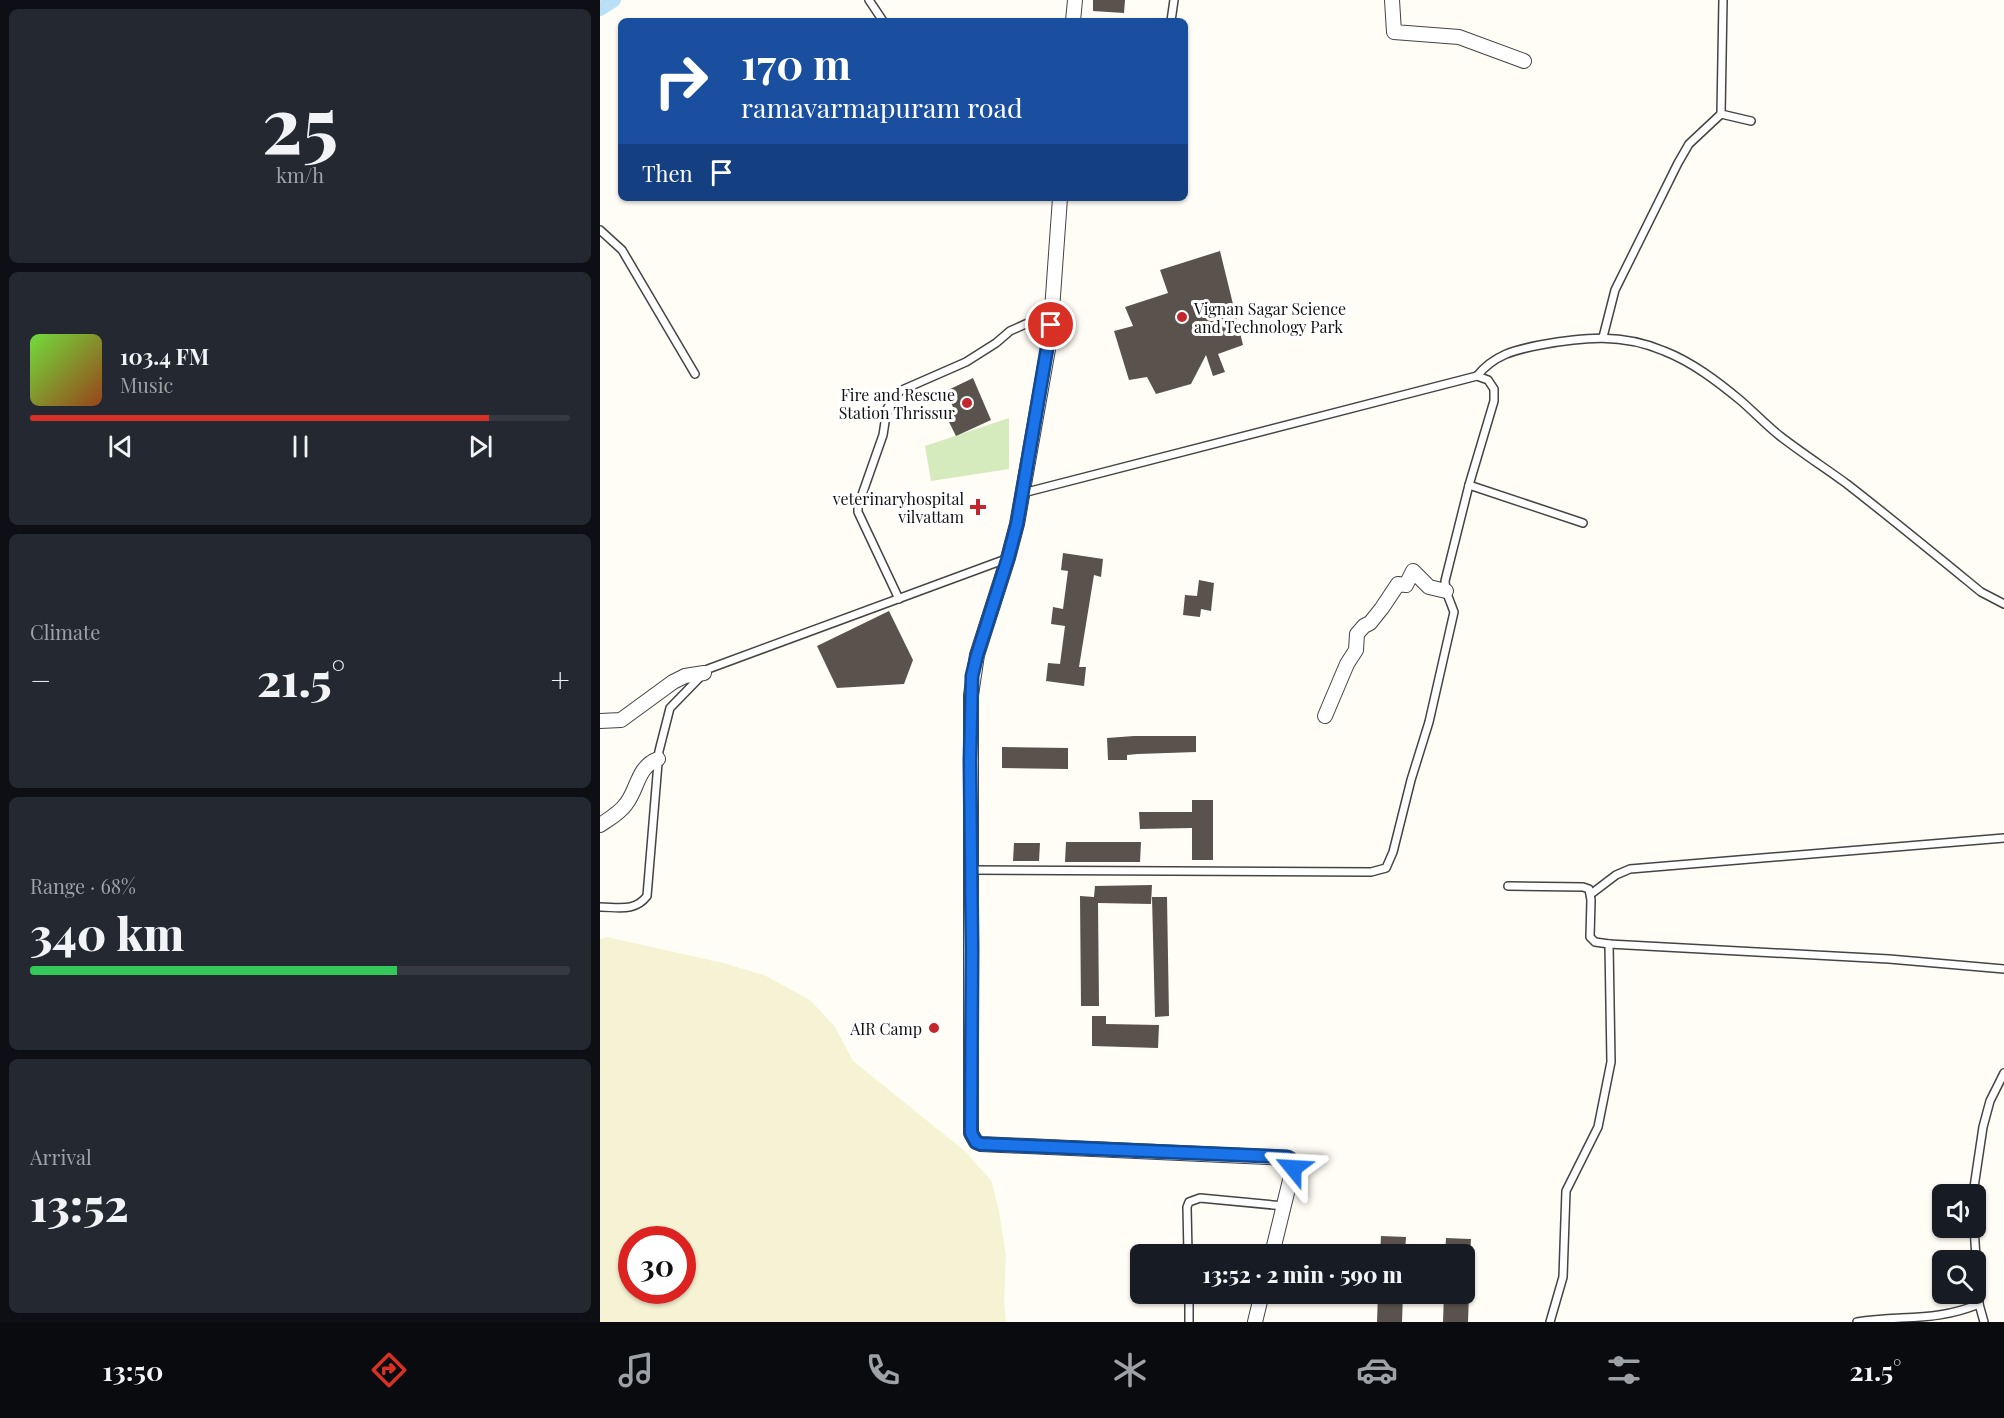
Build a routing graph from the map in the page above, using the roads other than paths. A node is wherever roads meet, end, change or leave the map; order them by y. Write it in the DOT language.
graph roads {
  1 [pos="868,0"];
  2 [pos="1075,0"];
  3 [pos="1174,0"];
  4 [pos="1392,0"];
  5 [pos="1723,0"];
  6 [pos="881,18"];
  7 [pos="1073,18"];
  8 [pos="1171,18"];
  9 [pos="1524,61"];
  10 [pos="1721,114"];
  11 [pos="1751,121"];
  12 [pos="1060,201"];
  13 [pos="600,230"];
  14 [pos="1052,312"];
  15 [pos="1603,337"];
  16 [pos="695,374"];
  17 [pos="1477,376"];
  18 [pos="1468,484"];
  19 [pos="1023,493"];
  20 [pos="1583,523"];
  21 [pos="1008,558"];
  22 [pos="1446,591"];
  23 [pos="899,599"];
  24 [pos="2004,604"];
  25 [pos="704,673"];
  26 [pos="1325,716"];
  27 [pos="600,721"];
  28 [pos="658,759"];
  29 [pos="600,825"];
  30 [pos="2004,838"];
  31 [pos="970,870"];
  32 [pos="1508,886"];
  33 [pos="1591,894"];
  34 [pos="600,907"];
  35 [pos="1609,944"];
  36 [pos="2004,969"];
  37 [pos="2004,1073"];
  38 [pos="1974,1184"];
  39 [pos="1284,1206"];
  40 [pos="1188,1244"];
  41 [pos="1274,1244"];
  42 [pos="1189,1304"];
  43 [pos="1259,1304"];
  44 [pos="1979,1304"];
  45 [pos="1189,1322"];
  46 [pos="1255,1322"];
  47 [pos="1550,1322"];
  48 [pos="1857,1322"];
  49 [pos="1984,1322"];
  1 -- 6 [label="lane"];
  2 -- 7 [label="street"];
  3 -- 8 [label="lane"];
  4 -- 9 [label="street"];
  5 -- 10 [label="lane"];
  10 -- 11 [label="lane"];
  10 -- 15 [label="lane"];
  12 -- 14 [label="street"];
  13 -- 16 [label="lane"];
  14 -- 19 [label="street"];
  14 -- 23 [label="lane"];
  15 -- 17 [label="lane"];
  15 -- 24 [label="lane"];
  17 -- 18 [label="lane"];
  17 -- 19 [label="lane"];
  18 -- 20 [label="lane"];
  18 -- 22 [label="lane"];
  19 -- 21 [label="street"];
  21 -- 23 [label="lane"];
  21 -- 31 [label="street"];
  22 -- 26 [label="street"];
  22 -- 31 [label="lane"];
  23 -- 25 [label="lane"];
  25 -- 27 [label="street"];
  25 -- 28 [label="lane"];
  28 -- 29 [label="street"];
  28 -- 34 [label="lane"];
  30 -- 33 [label="lane"];
  31 -- 39 [label="street"];
  32 -- 33 [label="lane"];
  33 -- 35 [label="lane"];
  35 -- 36 [label="lane"];
  35 -- 47 [label="lane"];
  37 -- 38 [label="lane"];
  39 -- 40 [label="lane"];
  39 -- 41 [label="street"];
  42 -- 45 [label="lane"];
  43 -- 46 [label="street"];
  44 -- 48 [label="lane"];
  44 -- 49 [label="lane"];
}
